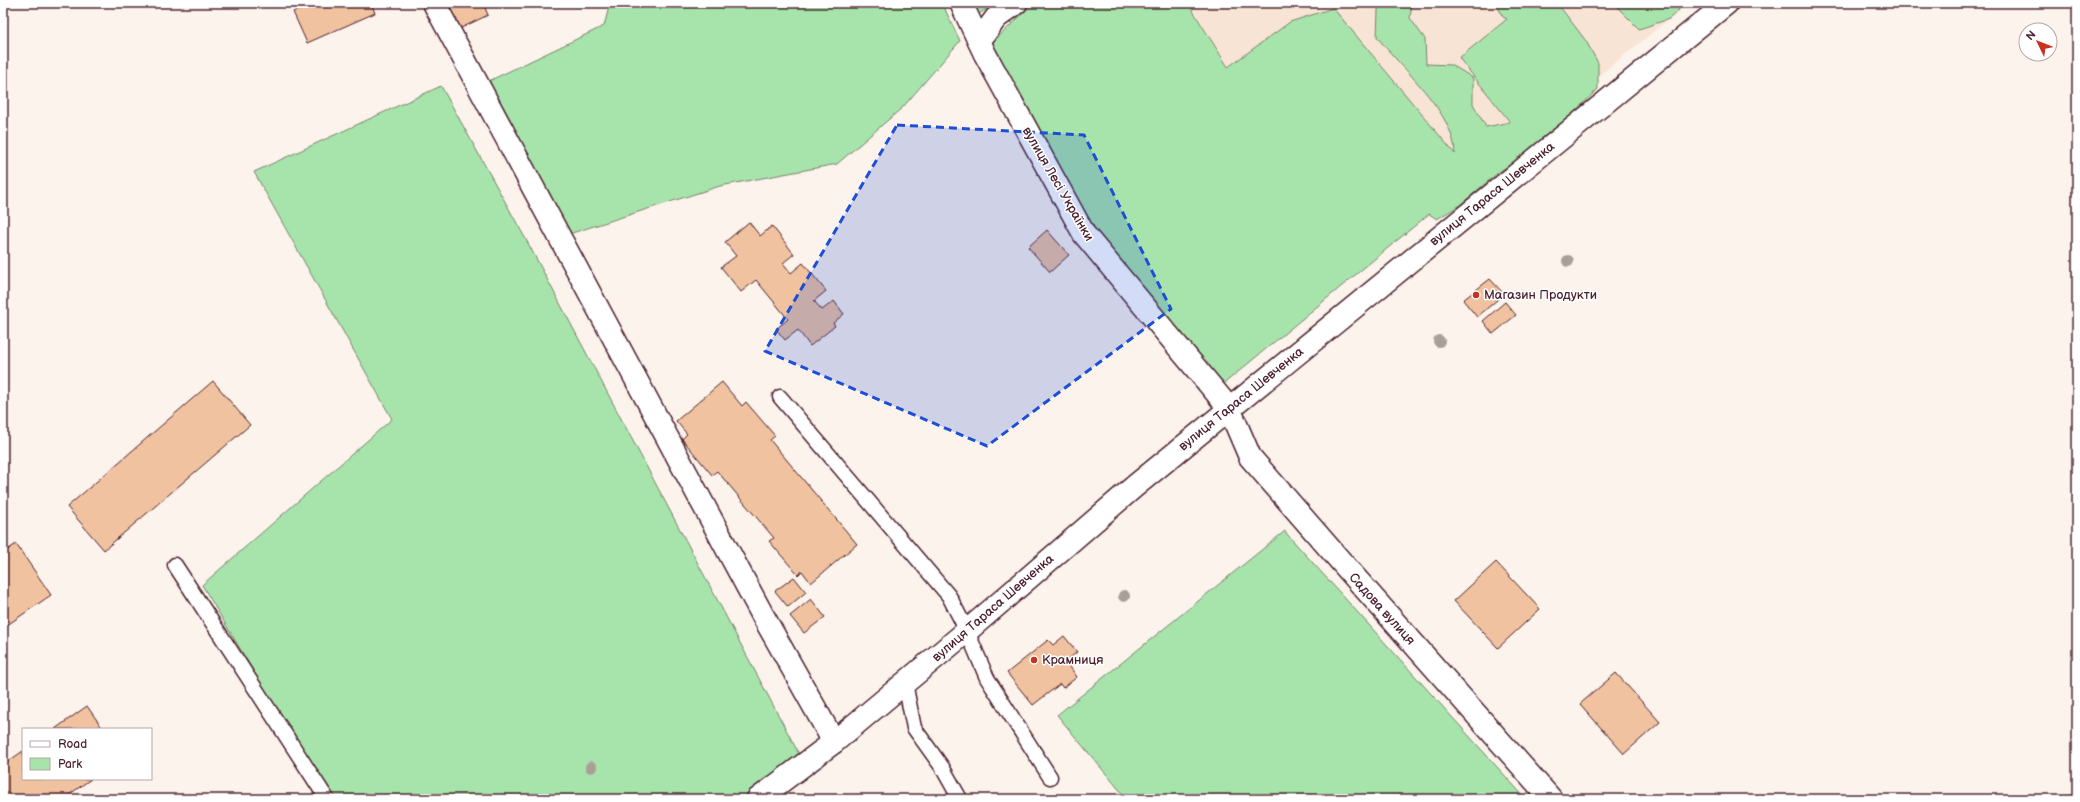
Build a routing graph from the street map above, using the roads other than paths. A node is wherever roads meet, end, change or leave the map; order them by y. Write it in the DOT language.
graph roads {
  1 [pos="434,3"];
  2 [pos="961,3"];
  3 [pos="1016,3"];
  4 [pos="1727,3"];
  5 [pos="979,41"];
  6 [pos="780,397"];
  7 [pos="1229,408"];
  8 [pos="175,564"];
  9 [pos="967,631"];
  10 [pos="905,683"];
  11 [pos="834,742"];
  12 [pos="1050,777"];
  13 [pos="327,799"];
  14 [pos="758,799"];
  15 [pos="960,799"];
  16 [pos="1551,799"];
  1 -- 11 [label="street"];
  2 -- 5 [label="street, вулиця Лесі Українки"];
  3 -- 5 [label="street"];
  4 -- 7 [label="street, вулиця Тараса Шевченка"];
  5 -- 7 [label="street, вулиця Лесі Українки"];
  6 -- 9 [label="lane"];
  7 -- 9 [label="street, вулиця Тараса Шевченка"];
  7 -- 16 [label="street, Садова вулиця"];
  8 -- 13 [label="lane"];
  9 -- 10 [label="street, вулиця Тараса Шевченка"];
  9 -- 12 [label="lane"];
  10 -- 11 [label="street, вулиця Тараса Шевченка"];
  10 -- 15 [label="lane"];
  11 -- 14 [label="street, вулиця Тараса Шевченка"];
}
